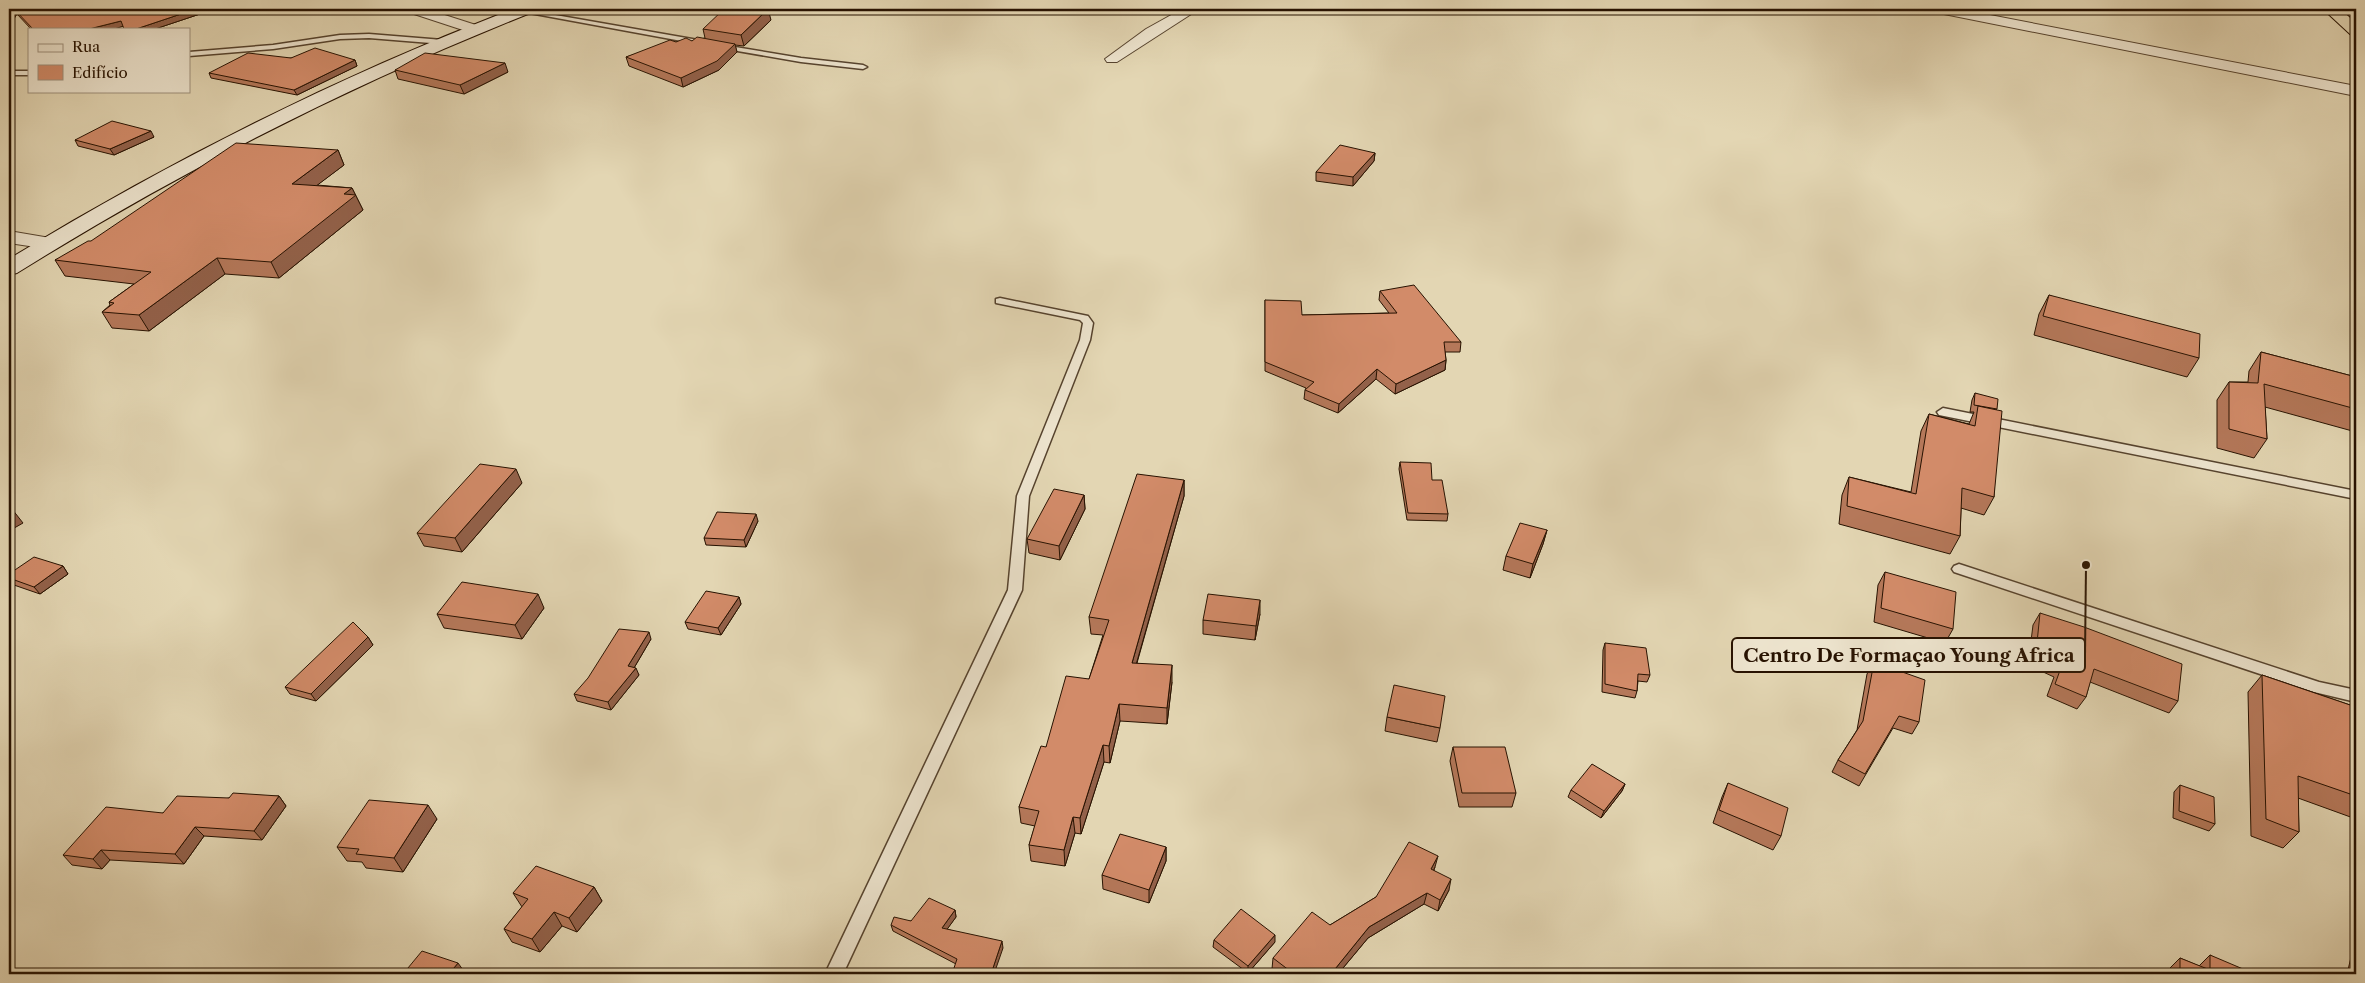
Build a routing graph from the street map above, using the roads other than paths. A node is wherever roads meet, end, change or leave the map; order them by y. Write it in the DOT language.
graph roads {
  1 [pos="413,9"];
  2 [pos="525,9"];
  3 [pos="1192,9"];
  4 [pos="1939,9"];
  5 [pos="2331,9"];
  6 [pos="474,29"];
  7 [pos="2356,31"];
  8 [pos="443,42"];
  9 [pos="190,54"];
  10 [pos="1112,59"];
  11 [pos="863,67"];
  12 [pos="28,73"];
  13 [pos="9,74"];
  14 [pos="2356,91"];
  15 [pos="9,237"];
  16 [pos="49,243"];
  17 [pos="9,268"];
  18 [pos="1000,301"];
  19 [pos="1943,412"];
  20 [pos="2356,495"];
  21 [pos="1959,569"];
  22 [pos="2356,696"];
  23 [pos="834,974"];
  1 -- 6 [label="street"];
  2 -- 6 [label="main road"];
  2 -- 11 [label="lane"];
  3 -- 10 [label="street"];
  4 -- 14 [label="street"];
  5 -- 7 [label="highway"];
  6 -- 8 [label="main road"];
  8 -- 9 [label="lane"];
  8 -- 16 [label="main road"];
  12 -- 13 [label="lane"];
  15 -- 16 [label="street"];
  16 -- 17 [label="main road"];
  18 -- 23 [label="lane"];
  19 -- 20 [label="lane"];
  21 -- 22 [label="lane"];
}
